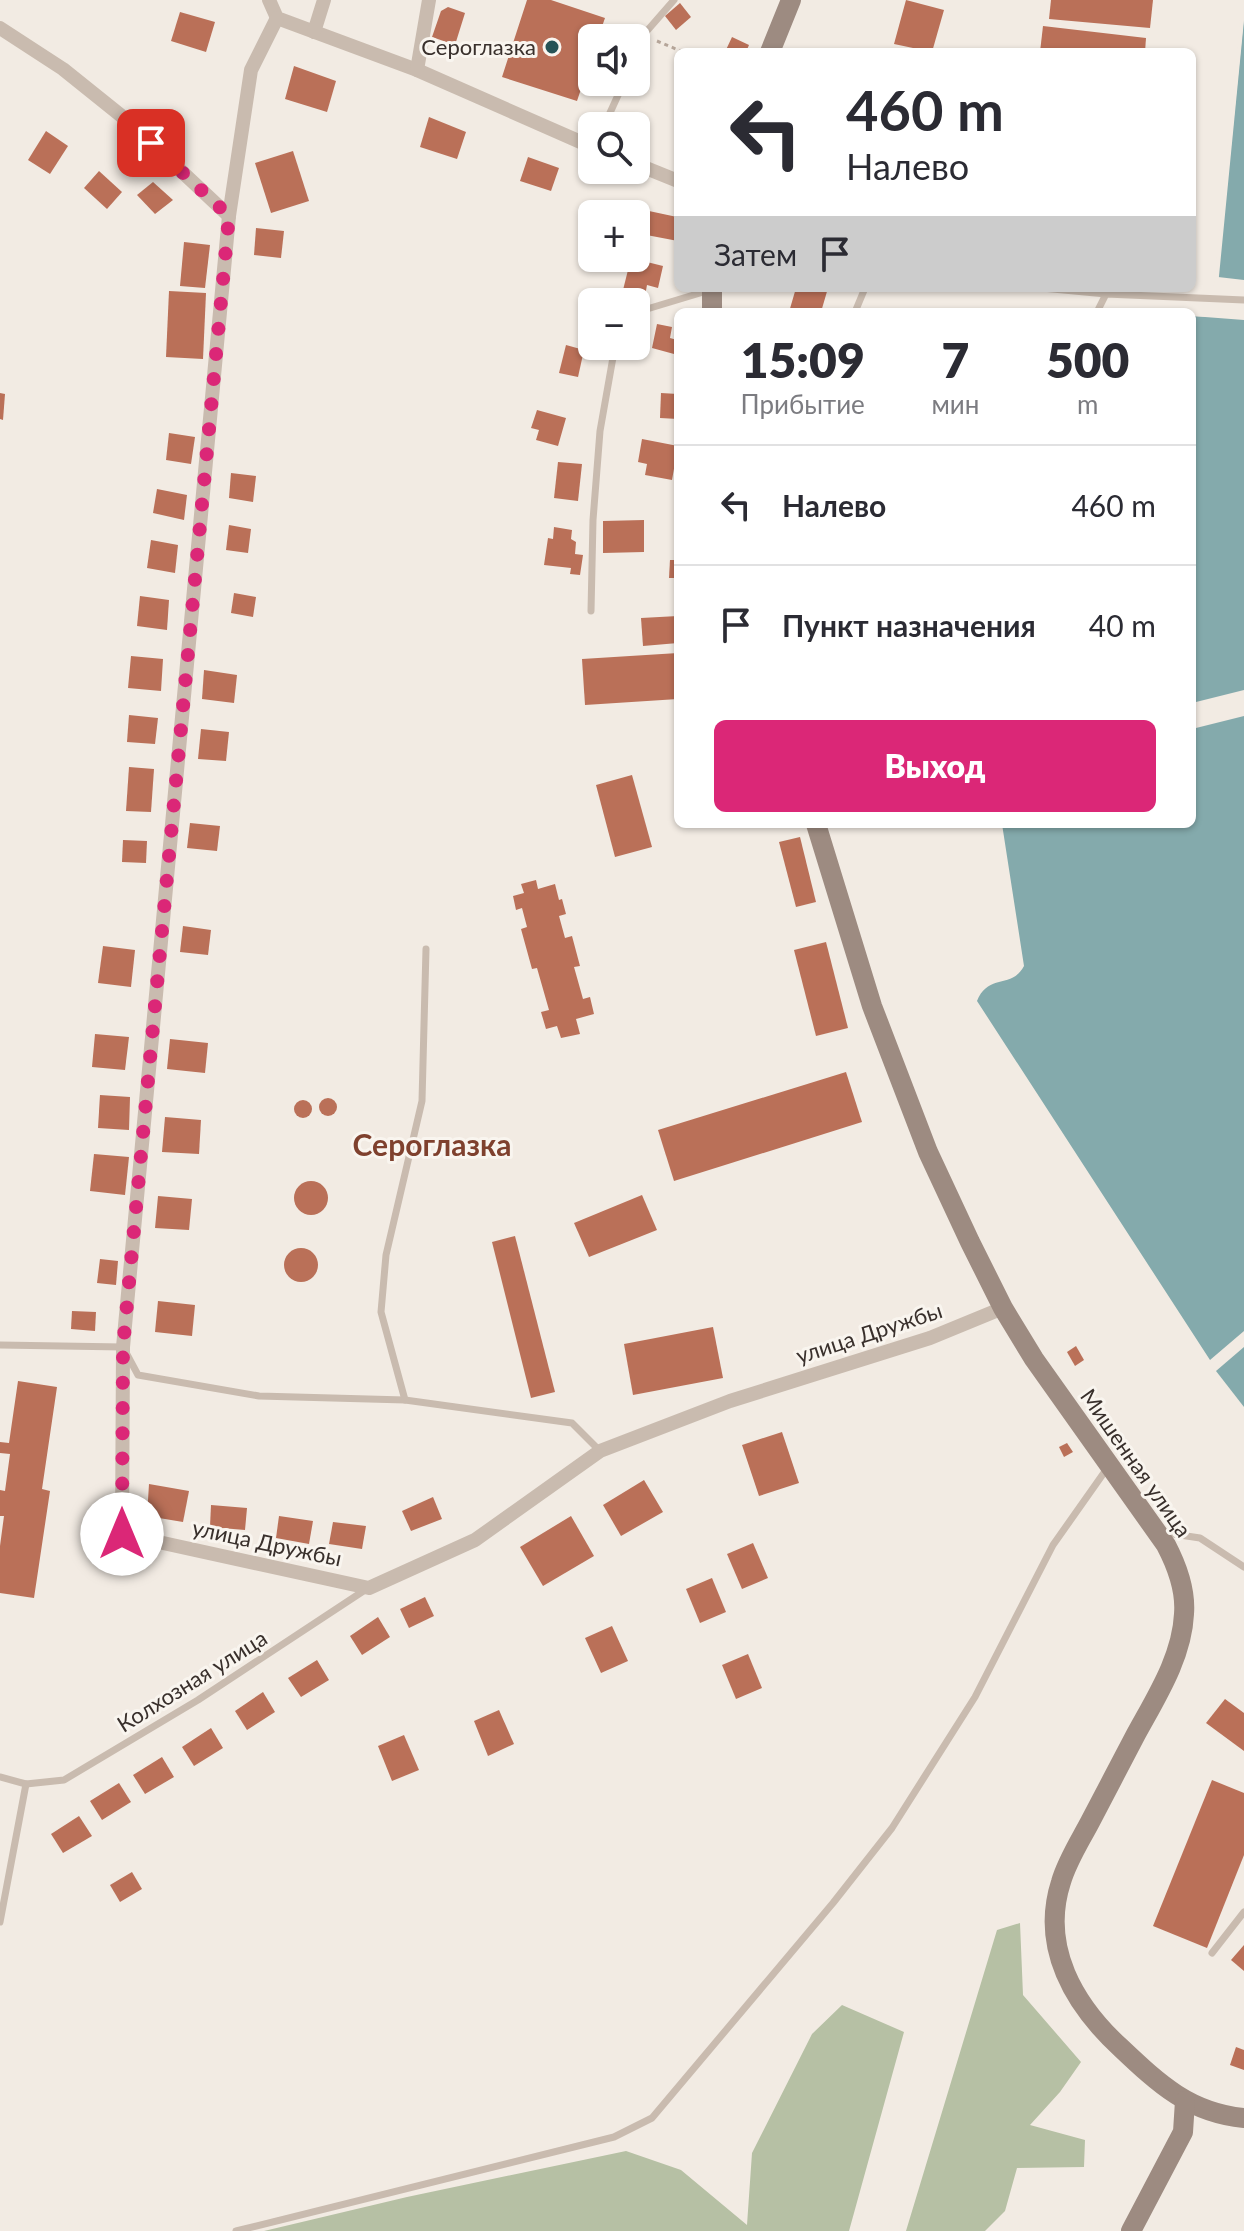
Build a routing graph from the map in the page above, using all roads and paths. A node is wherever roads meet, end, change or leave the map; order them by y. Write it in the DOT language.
graph roads {
  1 [pos="269,0"];
  2 [pos="324,0"];
  3 [pos="429,0"];
  4 [pos="674,0"];
  5 [pos="791,0"];
  6 [pos="277,18"];
  7 [pos="650,27"];
  8 [pos="0,28"];
  9 [pos="314,32"];
  10 [pos="658,42"];
  11 [pos="674,48"];
  12 [pos="772,48"];
  13 [pos="417,70"];
  14 [pos="578,141"];
  15 [pos="650,170"];
  16 [pos="674,179"];
  17 [pos="229,216"];
  18 [pos="702,292"];
  19 [pos="1085,292"];
  20 [pos="1106,294"];
  21 [pos="1244,300"];
  22 [pos="650,308"];
  23 [pos="1099,308"];
  24 [pos="613,360"];
  25 [pos="591,611"];
  26 [pos="817,828"];
  27 [pos="426,949"];
  28 [pos="1003,1308"];
  29 [pos="0,1345"];
  30 [pos="123,1347"];
  31 [pos="405,1400"];
  32 [pos="600,1451"];
  33 [pos="1109,1466"];
  34 [pos="1157,1532"];
  35 [pos="1244,1567"];
  36 [pos="369,1588"];
  37 [pos="0,1777"];
  38 [pos="26,1784"];
  39 [pos="1244,1912"];
  40 [pos="0,1922"];
  41 [pos="1212,1953"];
  42 [pos="1185,2101"];
  43 [pos="1244,2118"];
  44 [pos="236,2231"];
  45 [pos="1131,2231"];
  1 -- 6 [label="street"];
  2 -- 9 [label="street"];
  3 -- 13 [label="street"];
  4 -- 7 [label="lane"];
  5 -- 12 [label="main road"];
  6 -- 9 [label="street"];
  6 -- 17 [label="street, улица Дружбы"];
  8 -- 17 [label="street"];
  9 -- 13 [label="street"];
  10 -- 11 [label="path"];
  13 -- 14 [label="street"];
  15 -- 16 [label="street"];
  17 -- 30 [label="street, улица Дружбы"];
  18 -- 22 [label="lane"];
  19 -- 20 [label="lane"];
  20 -- 21 [label="lane"];
  20 -- 23 [label="lane"];
  24 -- 25 [label="lane"];
  26 -- 28 [label="main road, Мишенная улица"];
  27 -- 31 [label="lane"];
  28 -- 32 [label="street, улица Дружбы"];
  28 -- 33 [label="main road, Мишенная улица"];
  29 -- 30 [label="lane"];
  30 -- 31 [label="lane"];
  30 -- 36 [label="street, улица Дружбы"];
  31 -- 32 [label="lane"];
  32 -- 36 [label="street, улица Дружбы"];
  33 -- 34 [label="main road, Мишенная улица"];
  33 -- 44 [label="lane"];
  34 -- 35 [label="lane"];
  34 -- 42 [label="main road, Мишенная улица"];
  36 -- 38 [label="lane, Колхозная улица"];
  37 -- 38 [label="lane"];
  38 -- 40 [label="lane"];
  39 -- 41 [label="lane"];
  42 -- 43 [label="main road, Мишенная улица"];
  42 -- 45 [label="main road"];
}
